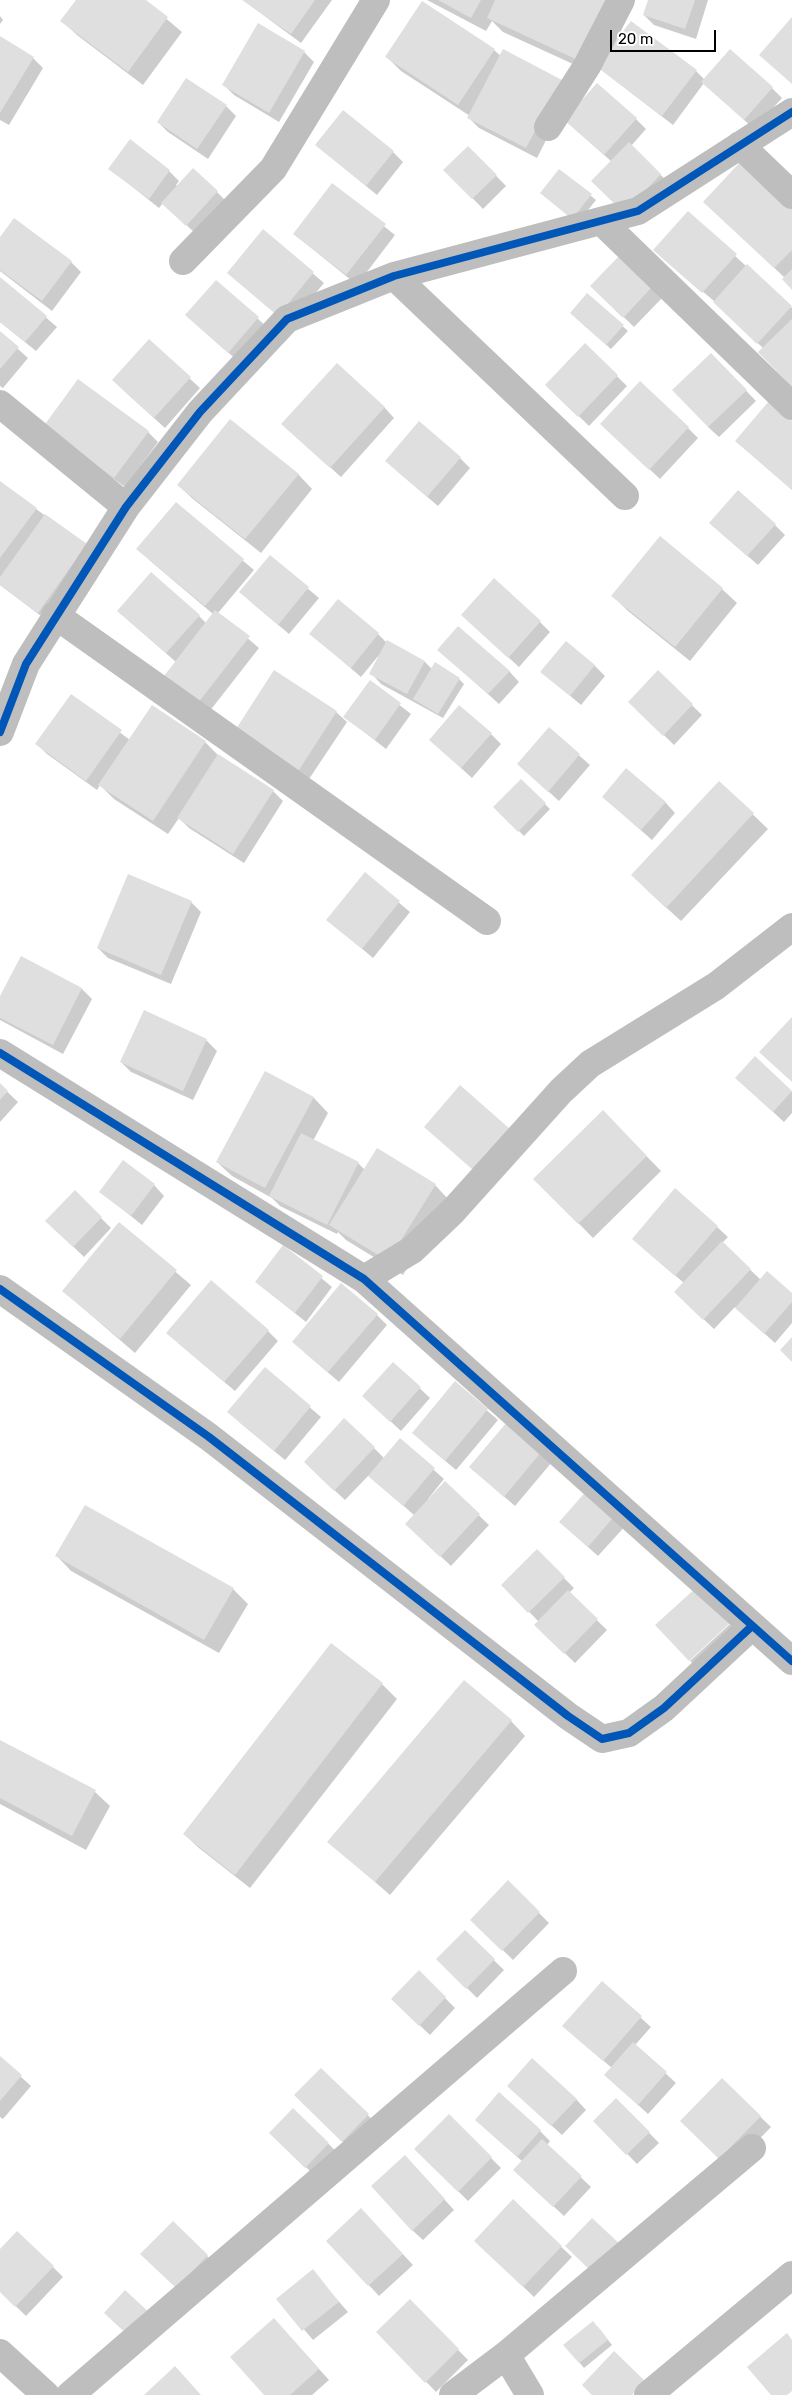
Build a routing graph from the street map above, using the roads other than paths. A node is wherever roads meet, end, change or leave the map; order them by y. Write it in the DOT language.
graph roads {
  1 [pos="376,0"];
  2 [pos="621,0"];
  3 [pos="792,112"];
  4 [pos="548,127"];
  5 [pos="740,145"];
  6 [pos="792,195"];
  7 [pos="601,221"];
  8 [pos="184,261"];
  9 [pos="394,276"];
  10 [pos="0,404"];
  11 [pos="792,406"];
  12 [pos="626,496"];
  13 [pos="126,507"];
  14 [pos="55,615"];
  15 [pos="0,732"];
  16 [pos="487,921"];
  17 [pos="792,927"];
  18 [pos="0,1053"];
  19 [pos="364,1279"];
  20 [pos="0,1289"];
  21 [pos="752,1626"];
  22 [pos="792,1661"];
  23 [pos="563,1971"];
  24 [pos="752,2148"];
  25 [pos="792,2275"];
  26 [pos="0,2353"];
  27 [pos="506,2354"];
  28 [pos="46,2395"];
  29 [pos="70,2395"];
  30 [pos="453,2395"];
  31 [pos="530,2395"];
  32 [pos="648,2395"];
  1 -- 8 [label="street"];
  2 -- 4 [label="street"];
  3 -- 5 [label="street"];
  5 -- 6 [label="street"];
  5 -- 7 [label="street"];
  7 -- 9 [label="street"];
  7 -- 11 [label="street"];
  9 -- 12 [label="street"];
  9 -- 13 [label="street"];
  10 -- 13 [label="street"];
  13 -- 14 [label="street"];
  14 -- 15 [label="street"];
  14 -- 16 [label="street"];
  17 -- 19 [label="street"];
  18 -- 19 [label="street"];
  19 -- 21 [label="street"];
  20 -- 21 [label="street"];
  21 -- 22 [label="street"];
  23 -- 29 [label="street"];
  24 -- 27 [label="street"];
  25 -- 32 [label="street"];
  26 -- 28 [label="street"];
  27 -- 30 [label="street"];
  27 -- 31 [label="street"];
}
